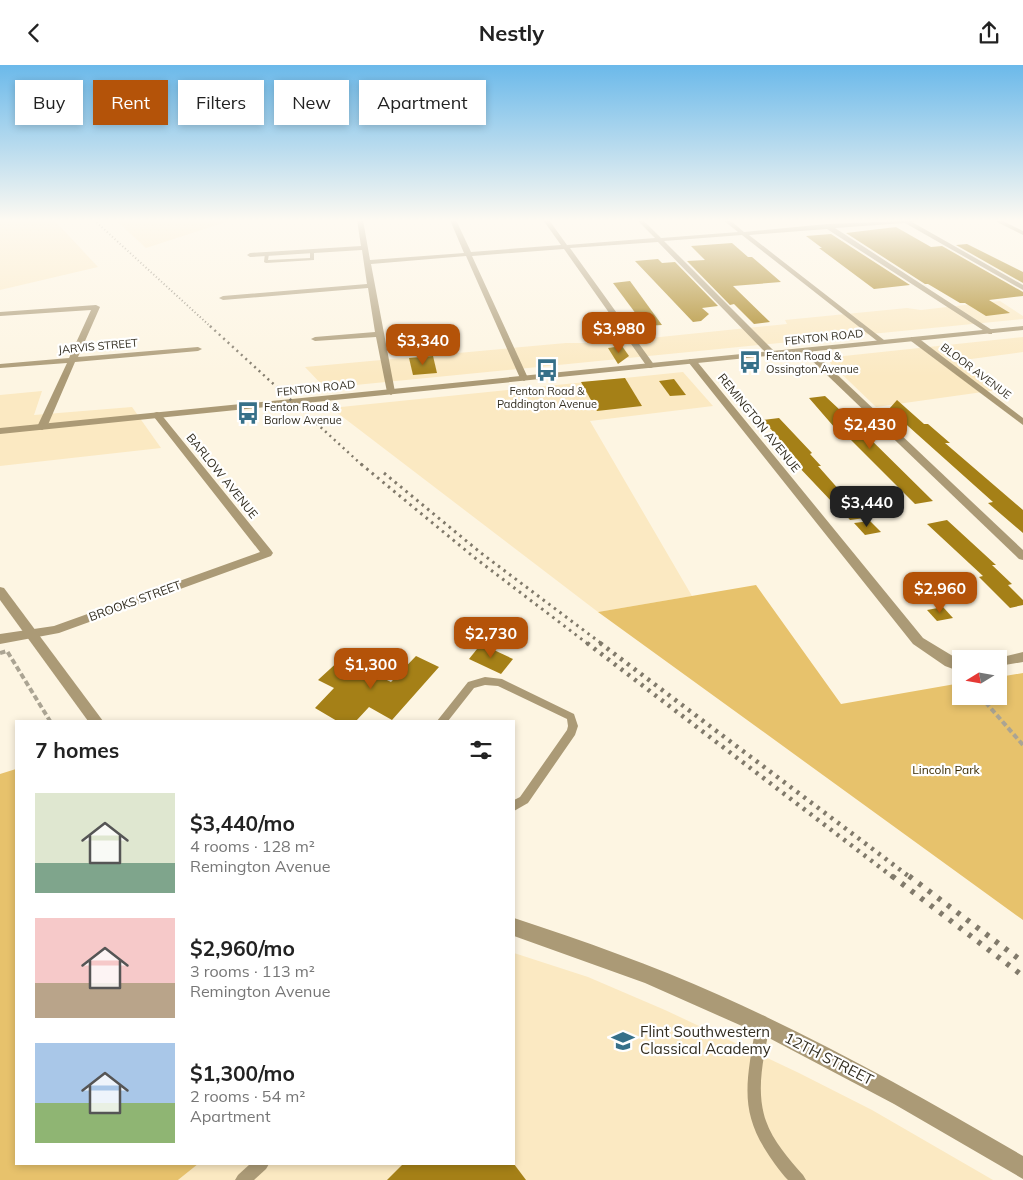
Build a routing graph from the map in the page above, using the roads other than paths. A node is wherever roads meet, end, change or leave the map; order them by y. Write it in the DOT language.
graph roads {
  1 [pos="369,272"];
  2 [pos="476,272"];
  3 [pos="583,272"];
  4 [pos="691,272"];
  5 [pos="792,272"];
  6 [pos="898,272"];
  7 [pos="995,272"];
  8 [pos="371,286"];
  9 [pos="1023,288"];
  10 [pos="223,298"];
  11 [pos="1,313"];
  12 [pos="1022,329"];
  13 [pos="990,332"];
  14 [pos="379,334"];
  15 [pos="315,339"];
  16 [pos="914,339"];
  17 [pos="881,342"];
  18 [pos="198,349"];
  19 [pos="806,350"];
  20 [pos="771,353"];
  21 [pos="74,360"];
  22 [pos="692,361"];
  23 [pos="651,365"];
  24 [pos="0,367"];
  25 [pos="524,378"];
  26 [pos="391,392"];
  27 [pos="157,415"];
  28 [pos="1023,421"];
  29 [pos="42,427"];
  30 [pos="0,431"];
  31 [pos="267,553"];
  32 [pos="1023,556"];
  33 [pos="0,591"];
  34 [pos="31,635"];
  35 [pos="0,639"];
  36 [pos="1023,657"];
  37 [pos="1008,660"];
  38 [pos="952,662"];
  39 [pos="95,720"];
  40 [pos="443,720"];
  41 [pos="515,805"];
  42 [pos="515,927"];
  43 [pos="763,1025"];
  44 [pos="260,1165"];
  45 [pos="1023,1168"];
  46 [pos="242,1180"];
  47 [pos="798,1180"];
  1 -- 8 [label="street"];
  2 -- 25 [label="street"];
  3 -- 23 [label="street"];
  4 -- 20 [label="street"];
  5 -- 17 [label="street"];
  6 -- 13 [label="street"];
  7 -- 9 [label="street"];
  8 -- 10 [label="street"];
  8 -- 14 [label="street"];
  11 -- 21 [label="street"];
  12 -- 13 [label="street, FENTON ROAD"];
  13 -- 16 [label="street, FENTON ROAD"];
  14 -- 15 [label="street"];
  14 -- 26 [label="street"];
  16 -- 17 [label="street, FENTON ROAD"];
  16 -- 28 [label="street, BLOOR AVENUE"];
  17 -- 19 [label="street, FENTON ROAD"];
  18 -- 21 [label="street, JARVIS STREET"];
  19 -- 20 [label="street, FENTON ROAD"];
  19 -- 32 [label="street"];
  20 -- 22 [label="street, FENTON ROAD"];
  21 -- 24 [label="street, JARVIS STREET"];
  21 -- 29 [label="street"];
  22 -- 23 [label="street, FENTON ROAD"];
  22 -- 38 [label="street, REMINGTON AVENUE"];
  23 -- 25 [label="street, FENTON ROAD"];
  25 -- 26 [label="street, FENTON ROAD"];
  26 -- 27 [label="street, FENTON ROAD"];
  27 -- 29 [label="street, FENTON ROAD"];
  27 -- 31 [label="street, BARLOW AVENUE"];
  29 -- 30 [label="street, FENTON ROAD"];
  31 -- 34 [label="street, BROOKS STREET"];
  33 -- 34 [label="street"];
  34 -- 35 [label="street, BROOKS STREET"];
  34 -- 39 [label="street"];
  36 -- 37 [label="street"];
  40 -- 41 [label="lane"];
  42 -- 43 [label="street, 12TH STREET"];
  43 -- 45 [label="street, 12TH STREET"];
  43 -- 47 [label="lane"];
  44 -- 46 [label="lane"];
}
